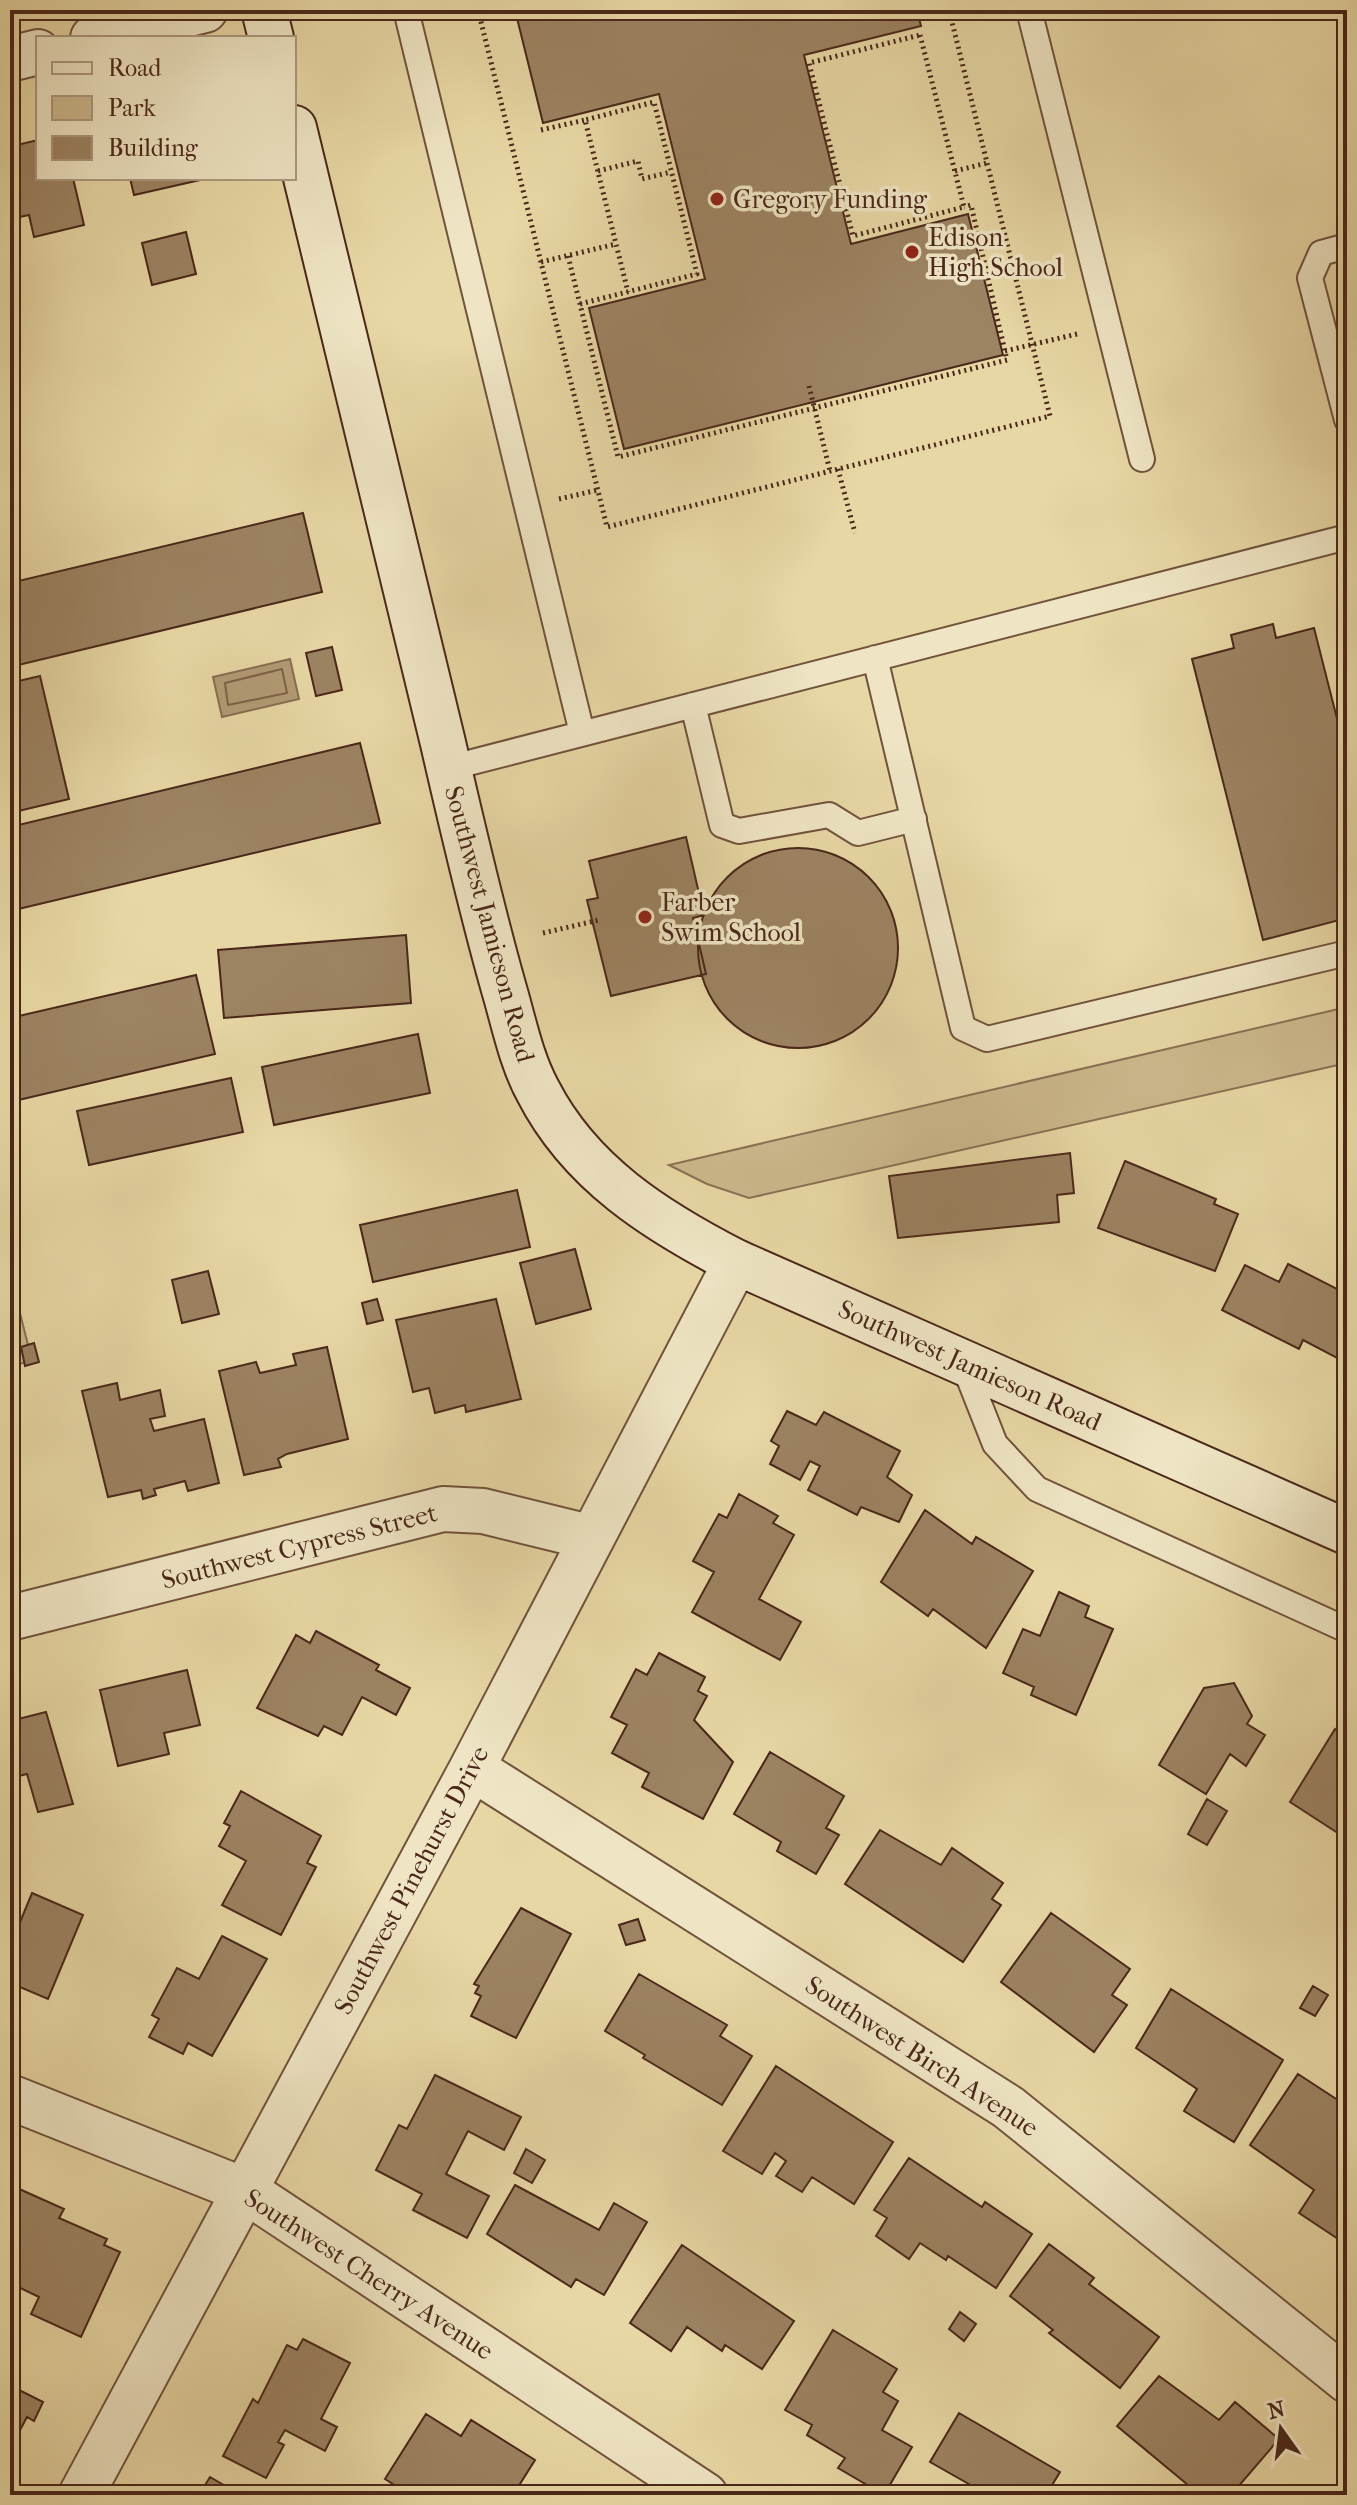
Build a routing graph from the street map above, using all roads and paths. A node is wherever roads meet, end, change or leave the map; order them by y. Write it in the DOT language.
graph roads {
  1 [pos="205,10"];
  2 [pos="264,10"];
  3 [pos="406,10"];
  4 [pos="478,10"];
  5 [pos="949,10"];
  6 [pos="1029,10"];
  7 [pos="101,36"];
  8 [pos="270,36"];
  9 [pos="36,52"];
  10 [pos="10,59"];
  11 [pos="585,120"];
  12 [pos="541,130"];
  13 [pos="296,136"];
  14 [pos="987,163"];
  15 [pos="598,171"];
  16 [pos="955,171"];
  17 [pos="671,172"];
  18 [pos="964,207"];
  19 [pos="616,244"];
  20 [pos="1347,246"];
  21 [pos="568,256"];
  22 [pos="541,262"];
  23 [pos="628,292"];
  24 [pos="580,304"];
  25 [pos="1109,326"];
  26 [pos="1032,345"];
  27 [pos="1005,351"];
  28 [pos="809,386"];
  29 [pos="814,408"];
  30 [pos="1347,420"];
  31 [pos="1142,459"];
  32 [pos="838,469"];
  33 [pos="830,471"];
  34 [pos="855,533"];
  35 [pos="1347,537"];
  36 [pos="875,658"];
  37 [pos="693,705"];
  38 [pos="582,733"];
  39 [pos="449,768"];
  40 [pos="914,819"];
  41 [pos="599,920"];
  42 [pos="543,933"];
  43 [pos="1347,953"];
  44 [pos="736,1262"];
  45 [pos="962,1362"];
  46 [pos="1347,1532"];
  47 [pos="589,1537"];
  48 [pos="10,1618"];
  49 [pos="1347,1630"];
  50 [pos="472,1768"];
  51 [pos="10,2097"];
  52 [pos="246,2191"];
  53 [pos="1347,2380"];
  54 [pos="81,2495"];
  55 [pos="705,2495"];
  1 -- 7 [label="street"];
  2 -- 8 [label="street"];
  3 -- 38 [label="lane"];
  4 -- 22 [label="path"];
  5 -- 14 [label="path"];
  6 -- 25 [label="lane"];
  9 -- 10 [label="street"];
  11 -- 12 [label="path"];
  11 -- 15 [label="path"];
  11 -- 17 [label="path"];
  13 -- 39 [label="street, Southwest Jamieson Road"];
  14 -- 16 [label="path"];
  14 -- 26 [label="path"];
  15 -- 17 [label="path"];
  15 -- 19 [label="path"];
  16 -- 18 [label="path"];
  16 -- 18 [label="path"];
  17 -- 23 [label="path"];
  18 -- 27 [label="path"];
  19 -- 21 [label="path"];
  19 -- 23 [label="path"];
  20 -- 30 [label="lane"];
  21 -- 22 [label="path"];
  21 -- 24 [label="path"];
  22 -- 33 [label="path"];
  23 -- 24 [label="path"];
  24 -- 29 [label="path"];
  25 -- 26 [label="path"];
  25 -- 31 [label="lane"];
  26 -- 27 [label="path"];
  26 -- 32 [label="path"];
  27 -- 29 [label="path"];
  28 -- 29 [label="path"];
  29 -- 33 [label="path"];
  32 -- 33 [label="path"];
  32 -- 34 [label="path"];
  35 -- 36 [label="lane"];
  36 -- 37 [label="lane"];
  36 -- 40 [label="lane"];
  37 -- 38 [label="lane"];
  37 -- 40 [label="lane"];
  38 -- 39 [label="lane"];
  39 -- 44 [label="street, Southwest Jamieson Road"];
  40 -- 43 [label="lane"];
  41 -- 42 [label="path"];
  44 -- 45 [label="street, Southwest Jamieson Road"];
  44 -- 47 [label="street, Southwest Pinehurst Drive"];
  45 -- 46 [label="street, Southwest Jamieson Road"];
  45 -- 49 [label="lane"];
  47 -- 48 [label="street, Southwest Cypress Street"];
  47 -- 50 [label="street, Southwest Pinehurst Drive"];
  50 -- 52 [label="street, Southwest Pinehurst Drive"];
  50 -- 53 [label="street, Southwest Birch Avenue"];
  51 -- 52 [label="street, Southwest Cherry Avenue"];
  52 -- 54 [label="street, Southwest Pinehurst Drive"];
  52 -- 55 [label="street, Southwest Cherry Avenue"];
}
